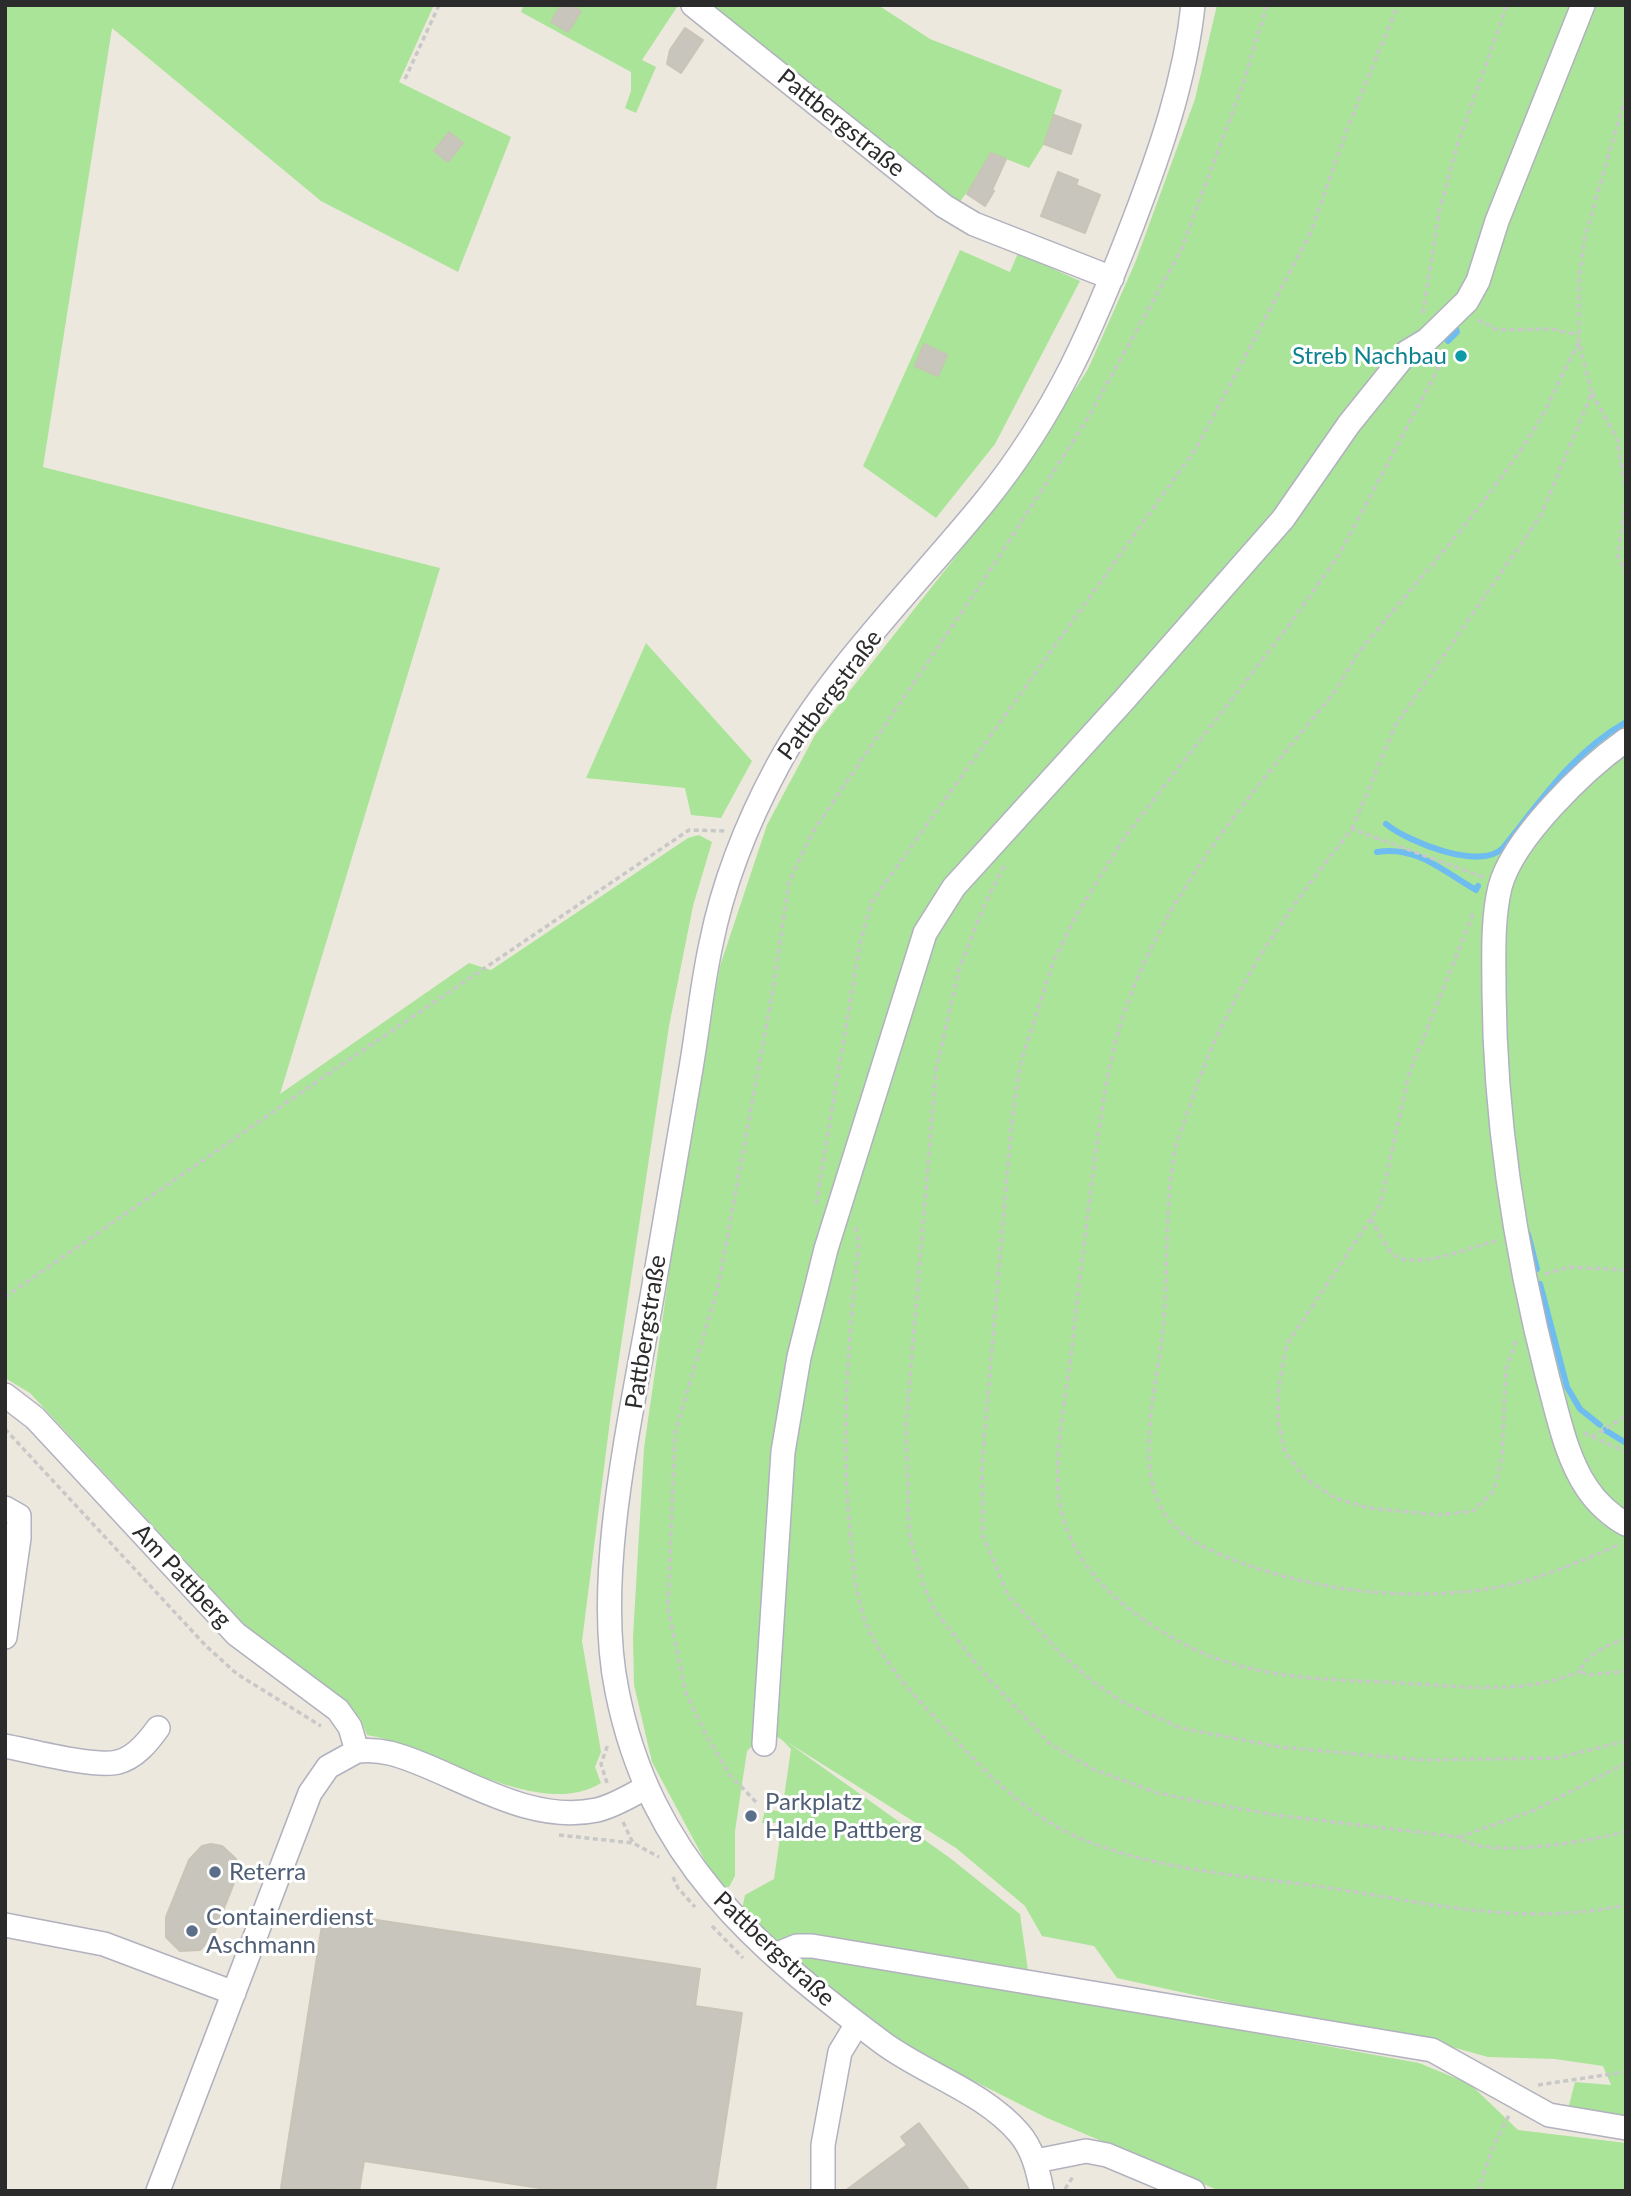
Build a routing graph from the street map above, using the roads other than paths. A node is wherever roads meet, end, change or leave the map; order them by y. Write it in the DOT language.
graph roads {
  1 [pos="693,5"];
  2 [pos="1193,5"];
  3 [pos="1583,5"];
  4 [pos="1112,278"];
  5 [pos="1626,740"];
  6 [pos="5,1395"];
  7 [pos="5,1508"];
  8 [pos="1626,1524"];
  9 [pos="12,1537"];
  10 [pos="5,1637"];
  11 [pos="158,1728"];
  12 [pos="764,1744"];
  13 [pos="5,1746"];
  14 [pos="357,1751"];
  15 [pos="645,1788"];
  16 [pos="5,1925"];
  17 [pos="775,1955"];
  18 [pos="234,1993"];
  19 [pos="858,2024"];
  20 [pos="1626,2128"];
  21 [pos="1036,2161"];
  22 [pos="158,2191"];
  23 [pos="823,2191"];
  24 [pos="1042,2191"];
  25 [pos="1193,2191"];
  1 -- 4 [label="street, Pattbergstraße"];
  2 -- 4 [label="street, Pattbergstraße"];
  3 -- 12 [label="street"];
  4 -- 15 [label="street, Pattbergstraße"];
  5 -- 8 [label="street"];
  6 -- 14 [label="street, Am Pattberg"];
  7 -- 9 [label="street"];
  9 -- 10 [label="street"];
  11 -- 13 [label="street"];
  14 -- 15 [label="street"];
  14 -- 18 [label="street"];
  15 -- 17 [label="street, Pattbergstraße"];
  16 -- 18 [label="street"];
  17 -- 19 [label="street, Pattbergstraße"];
  17 -- 20 [label="street"];
  18 -- 22 [label="street"];
  19 -- 21 [label="street, Pattbergstraße"];
  19 -- 23 [label="street"];
  21 -- 24 [label="street"];
  21 -- 25 [label="street"];
}
